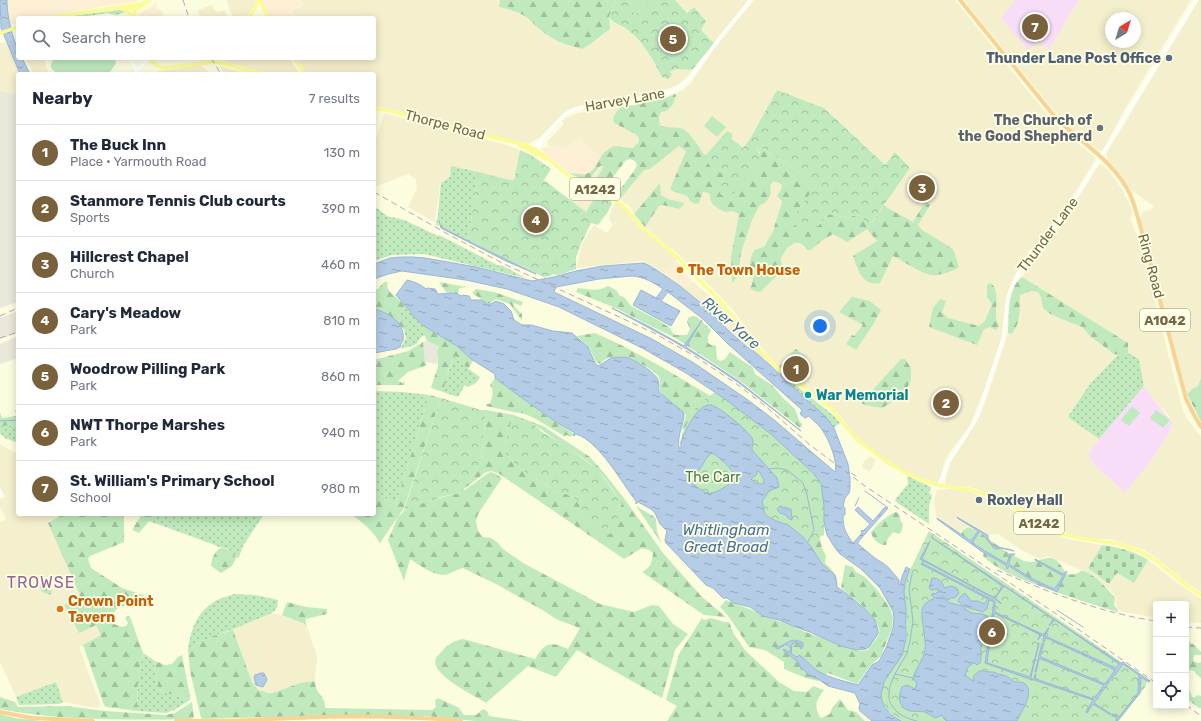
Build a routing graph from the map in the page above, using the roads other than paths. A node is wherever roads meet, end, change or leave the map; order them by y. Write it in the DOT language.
graph roads {
  1 [pos="150,0"];
  2 [pos="259,0"];
  3 [pos="751,0"];
  4 [pos="960,0"];
  5 [pos="1196,0"];
  6 [pos="134,6"];
  7 [pos="114,8"];
  8 [pos="122,9"];
  9 [pos="264,9"];
  10 [pos="254,10"];
  11 [pos="60,16"];
  12 [pos="132,16"];
  13 [pos="134,16"];
  14 [pos="250,16"];
  15 [pos="267,16"];
  16 [pos="16,28"];
  17 [pos="1,32"];
  18 [pos="132,60"];
  19 [pos="146,60"];
  20 [pos="150,60"];
  21 [pos="219,60"];
  22 [pos="295,60"];
  23 [pos="256,72"];
  24 [pos="304,72"];
  25 [pos="376,108"];
  26 [pos="534,151"];
  27 [pos="1101,157"];
  28 [pos="1201,427"];
  29 [pos="939,485"];
  30 [pos="0,491"];
  31 [pos="0,496"];
  32 [pos="1201,595"];
  33 [pos="0,712"];
  34 [pos="93,721"];
  35 [pos="176,721"];
  36 [pos="230,721"];
  37 [pos="234,721"];
  38 [pos="461,721"];
  1 -- 6 [label="main road"];
  2 -- 9 [label="main road"];
  2 -- 10 [label="main road"];
  3 -- 26 [label="street, Harvey Lane"];
  4 -- 27 [label="highway, A1042"];
  5 -- 27 [label="street, Thunder Lane"];
  6 -- 7 [label="main road"];
  6 -- 8 [label="main road"];
  6 -- 13 [label="main road"];
  7 -- 8 [label="main road"];
  7 -- 11 [label="main road"];
  8 -- 12 [label="main road"];
  9 -- 10 [label="main road"];
  9 -- 15 [label="main road"];
  10 -- 14 [label="main road"];
  16 -- 17 [label="main road"];
  18 -- 19 [label="street"];
  20 -- 21 [label="main road"];
  21 -- 23 [label="main road"];
  22 -- 24 [label="main road"];
  25 -- 26 [label="main road, Thorpe Road / A1242"];
  26 -- 29 [label="main road, A1242"];
  27 -- 28 [label="highway, Ring Road / A1042"];
  27 -- 29 [label="street, Thunder Lane"];
  29 -- 32 [label="main road, A1242"];
  30 -- 31 [label="street"];
  33 -- 34 [label="highway"];
  35 -- 37 [label="highway"];
  36 -- 37 [label="highway"];
  37 -- 38 [label="highway"];
}
